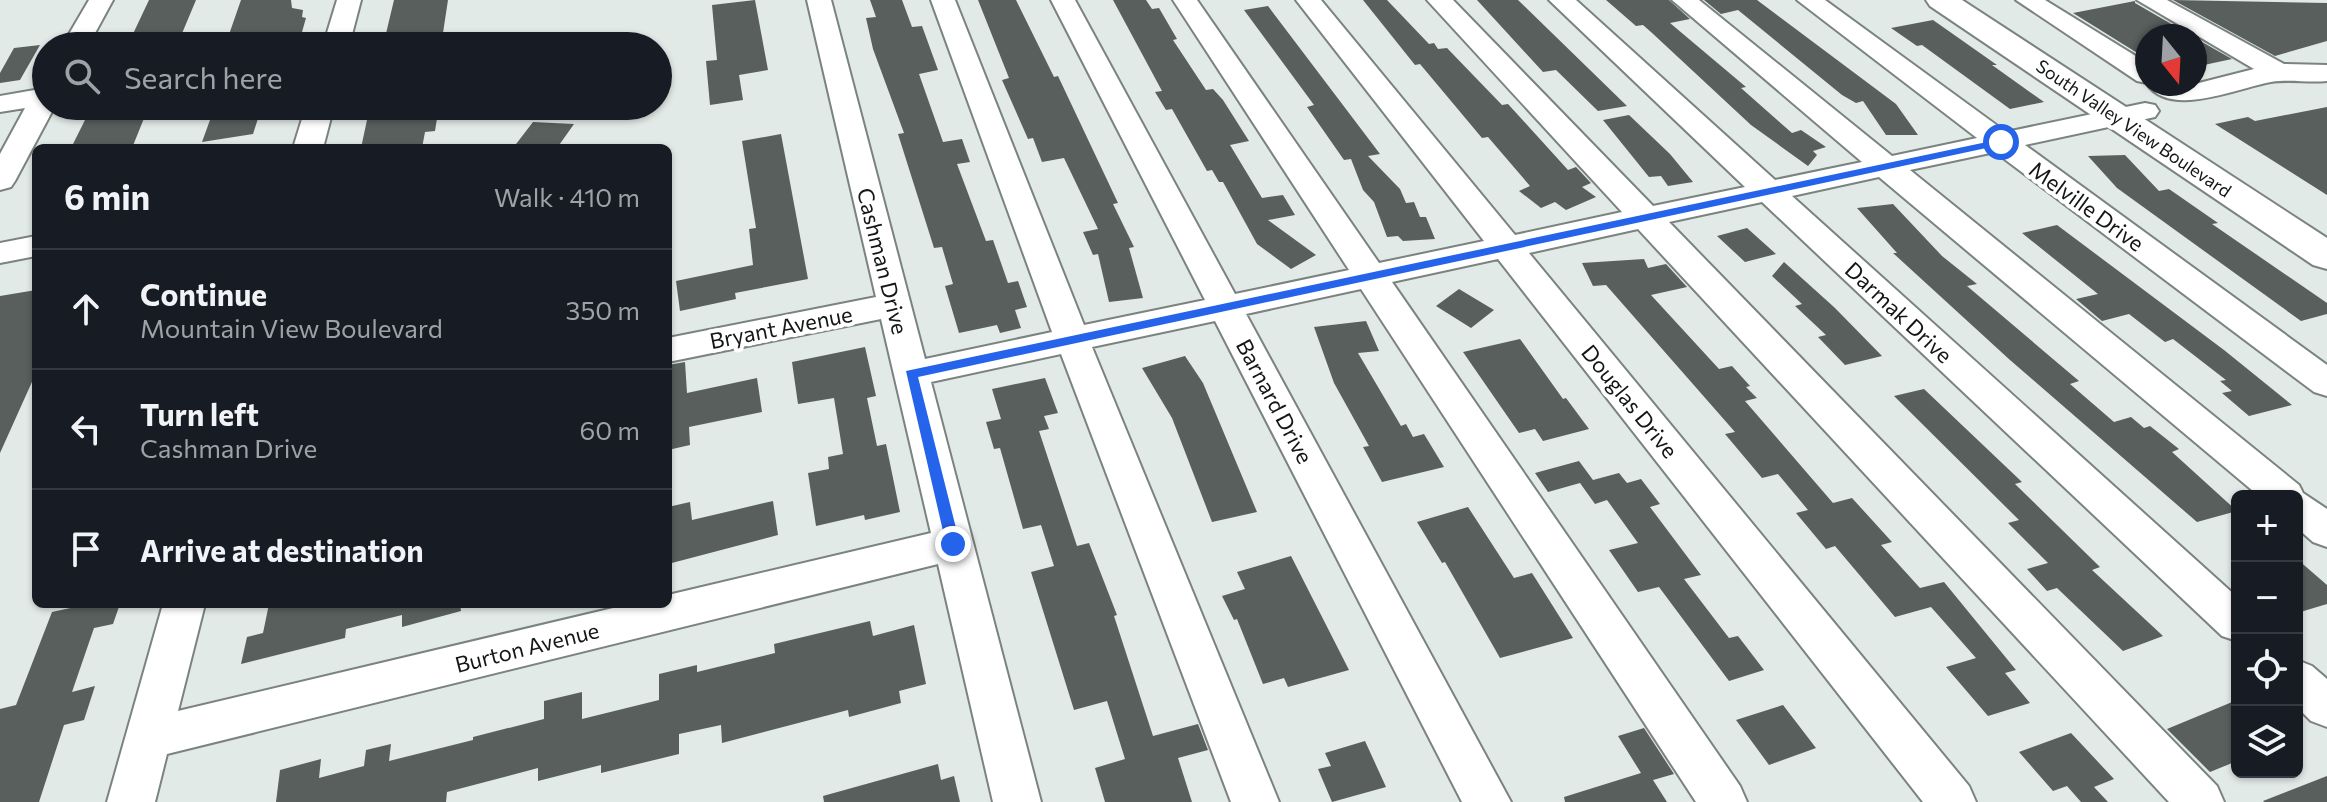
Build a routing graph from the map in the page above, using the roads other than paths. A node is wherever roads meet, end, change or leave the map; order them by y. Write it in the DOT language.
graph roads {
  1 [pos="101,0"];
  2 [pos="349,0"];
  3 [pos="819,0"];
  4 [pos="943,0"];
  5 [pos="1063,0"];
  6 [pos="1185,0"];
  7 [pos="1308,0"];
  8 [pos="1439,0"];
  9 [pos="1561,0"];
  10 [pos="1684,0"];
  11 [pos="1809,0"];
  12 [pos="1941,0"];
  13 [pos="1976,0"];
  14 [pos="2028,0"];
  15 [pos="2149,0"];
  16 [pos="83,32"];
  17 [pos="340,32"];
  18 [pos="2279,72"];
  19 [pos="2327,73"];
  20 [pos="2143,97"];
  21 [pos="32,99"];
  22 [pos="0,104"];
  23 [pos="33,120"];
  24 [pos="316,120"];
  25 [pos="2001,142"];
  26 [pos="309,144"];
  27 [pos="1885,167"];
  28 [pos="0,181"];
  29 [pos="1769,191"];
  30 [pos="1644,218"];
  31 [pos="2327,230"];
  32 [pos="32,247"];
  33 [pos="1507,247"];
  34 [pos="0,253"];
  35 [pos="2327,256"];
  36 [pos="1373,275"];
  37 [pos="893,305"];
  38 [pos="1227,309"];
  39 [pos="1072,339"];
  40 [pos="672,349"];
  41 [pos="911,374"];
  42 [pos="2327,383"];
  43 [pos="2278,490"];
  44 [pos="2303,511"];
  45 [pos="2327,531"];
  46 [pos="953,544"];
  47 [pos="183,608"];
  48 [pos="2231,617"];
  49 [pos="2303,685"];
  50 [pos="2327,707"];
  51 [pos="148,738"];
  52 [pos="131,802"];
  53 [pos="1017,802"];
  54 [pos="1255,802"];
  55 [pos="1487,802"];
  56 [pos="1723,802"];
  57 [pos="1952,802"];
  58 [pos="2200,802"];
  1 -- 16 [label="street"];
  2 -- 17 [label="street"];
  3 -- 37 [label="street, Cashman Drive"];
  4 -- 39 [label="street"];
  5 -- 38 [label="street, Barnard Drive"];
  6 -- 36 [label="street"];
  7 -- 33 [label="street, Douglas Drive"];
  8 -- 30 [label="street"];
  9 -- 29 [label="street, Darmak Drive"];
  10 -- 27 [label="street"];
  11 -- 25 [label="street, Melville Drive"];
  12 -- 20 [label="main road, South Valley View Boulevard"];
  13 -- 20 [label="main road, South Valley View Boulevard"];
  14 -- 20 [label="street"];
  15 -- 18 [label="street"];
  18 -- 19 [label="street"];
  18 -- 20 [label="street"];
  20 -- 25 [label="street"];
  20 -- 31 [label="main road, South Valley View Boulevard"];
  20 -- 35 [label="main road, South Valley View Boulevard"];
  21 -- 22 [label="street"];
  23 -- 28 [label="street"];
  24 -- 26 [label="street"];
  25 -- 27 [label="street"];
  25 -- 42 [label="street, Melville Drive"];
  27 -- 29 [label="street"];
  27 -- 43 [label="street"];
  29 -- 30 [label="street"];
  29 -- 48 [label="street, Darmak Drive"];
  30 -- 33 [label="street"];
  30 -- 58 [label="street"];
  32 -- 34 [label="street"];
  33 -- 36 [label="street"];
  33 -- 57 [label="street, Douglas Drive"];
  36 -- 38 [label="street"];
  36 -- 56 [label="street"];
  37 -- 40 [label="street, Bryant Avenue"];
  37 -- 41 [label="street, Cashman Drive"];
  38 -- 39 [label="street"];
  38 -- 55 [label="street, Barnard Drive"];
  39 -- 41 [label="street"];
  39 -- 54 [label="street"];
  41 -- 46 [label="street, Cashman Drive"];
  44 -- 45 [label="street"];
  46 -- 51 [label="street, Burton Avenue"];
  46 -- 53 [label="street, Cashman Drive"];
  47 -- 51 [label="street"];
  49 -- 50 [label="street"];
  51 -- 52 [label="street"];
}
